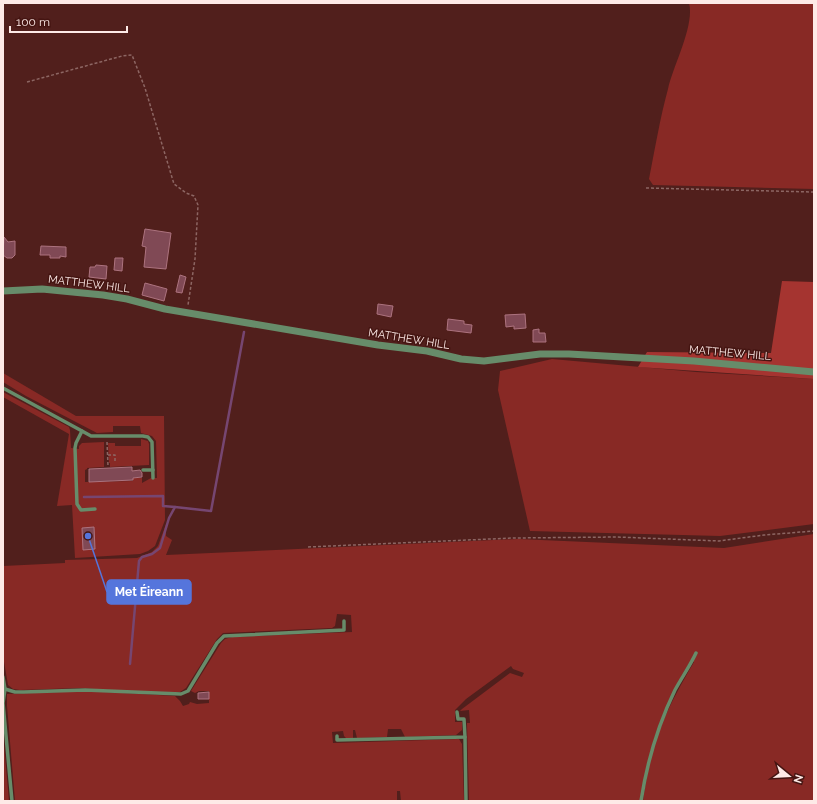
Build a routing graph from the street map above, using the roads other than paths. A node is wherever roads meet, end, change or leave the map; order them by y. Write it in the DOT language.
graph roads {
  1 [pos="3,291"];
  2 [pos="814,372"];
  3 [pos="3,388"];
  4 [pos="82,431"];
  5 [pos="143,470"];
  6 [pos="153,470"];
  7 [pos="153,478"];
  8 [pos="95,509"];
  9 [pos="344,621"];
  10 [pos="696,653"];
  11 [pos="3,677"];
  12 [pos="5,689"];
  13 [pos="457,712"];
  14 [pos="337,736"];
  15 [pos="465,737"];
  16 [pos="12,801"];
  17 [pos="466,801"];
  18 [pos="641,801"];
  1 -- 2 [label="street, MATTHEW HILL"];
  3 -- 4 [label="lane"];
  4 -- 6 [label="lane"];
  4 -- 8 [label="lane"];
  5 -- 6 [label="lane"];
  6 -- 7 [label="lane"];
  9 -- 12 [label="lane"];
  10 -- 18 [label="lane"];
  11 -- 12 [label="lane"];
  12 -- 16 [label="lane"];
  13 -- 15 [label="lane"];
  14 -- 15 [label="lane"];
  15 -- 17 [label="lane"];
}
